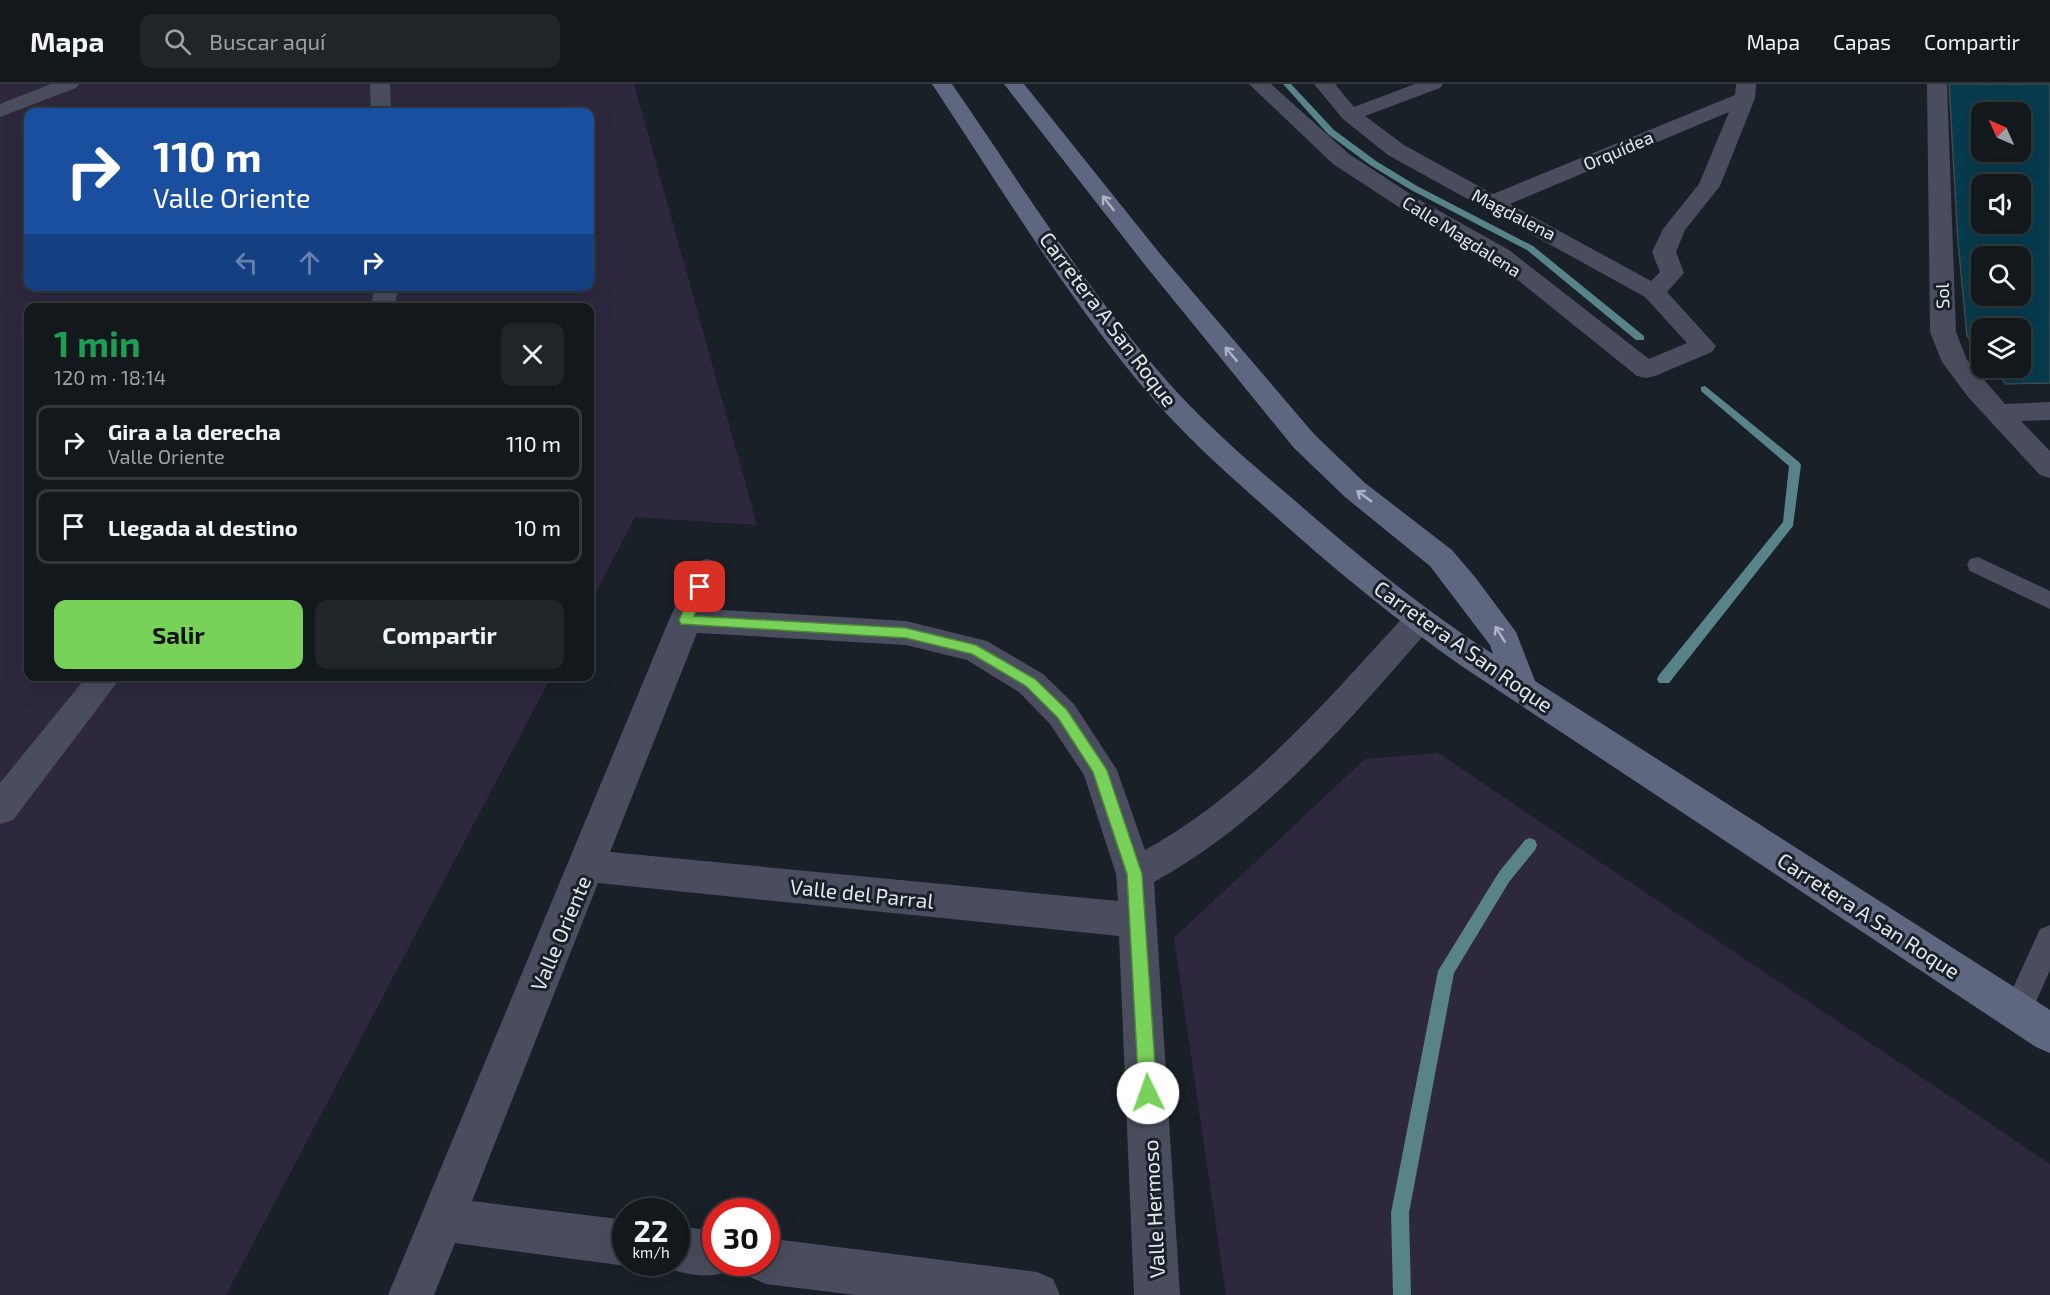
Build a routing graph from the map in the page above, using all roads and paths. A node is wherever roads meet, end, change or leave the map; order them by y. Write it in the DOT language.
graph roads {
  1 [pos="69,84"];
  2 [pos="380,84"];
  3 [pos="942,84"];
  4 [pos="1014,84"];
  5 [pos="1258,84"];
  6 [pos="1324,84"];
  7 [pos="1432,84"];
  8 [pos="1937,84"];
  9 [pos="1745,91"];
  10 [pos="381,108"];
  11 [pos="0,111"];
  12 [pos="1350,115"];
  13 [pos="1492,203"];
  14 [pos="1654,292"];
  15 [pos="1703,346"];
  16 [pos="2050,411"];
  17 [pos="1997,413"];
  18 [pos="2050,468"];
  19 [pos="1978,565"];
  20 [pos="707,570"];
  21 [pos="2050,601"];
  22 [pos="686,620"];
  23 [pos="1419,621"];
  24 [pos="101,681"];
  25 [pos="1521,688"];
  26 [pos="6,787"];
  27 [pos="587,866"];
  28 [pos="1135,874"];
  29 [pos="1137,920"];
  30 [pos="2050,938"];
  31 [pos="2018,1012"];
  32 [pos="2050,1033"];
  33 [pos="441,1219"];
  34 [pos="612,1241"];
  35 [pos="780,1263"];
  36 [pos="411,1295"];
  37 [pos="1037,1295"];
  38 [pos="1157,1295"];
  1 -- 11 [label="street"];
  2 -- 10 [label="street"];
  3 -- 23 [label="main road, Carretera A San Roque"];
  25 -- 4 [label="main road, one-way"];
  5 -- 15 [label="street, Calle Magdalena"];
  6 -- 12 [label="street, Magdalena"];
  7 -- 12 [label="street"];
  8 -- 17 [label="street, Sol"];
  9 -- 13 [label="street, Orquídea"];
  9 -- 14 [label="street"];
  12 -- 13 [label="street, Magdalena"];
  13 -- 14 [label="street, Magdalena"];
  14 -- 15 [label="street, Magdalena"];
  16 -- 17 [label="street"];
  17 -- 18 [label="street, Sol"];
  19 -- 21 [label="lane"];
  20 -- 22 [label="street, Valle Oriente"];
  22 -- 27 [label="street, Valle Oriente"];
  22 -- 28 [label="street, Valle Hermoso"];
  23 -- 25 [label="main road, Carretera A San Roque"];
  23 -- 28 [label="street"];
  24 -- 26 [label="street"];
  25 -- 31 [label="main road, Carretera A San Roque"];
  27 -- 29 [label="street, Valle del Parral"];
  27 -- 33 [label="street, Valle Oriente"];
  28 -- 29 [label="street, Valle Hermoso"];
  29 -- 38 [label="street, Valle Hermoso"];
  30 -- 31 [label="lane"];
  31 -- 32 [label="main road, Carretera A San Roque"];
  33 -- 34 [label="street"];
  33 -- 36 [label="street, Valle Oriente"];
  35 -- 37 [label="street"];
}
